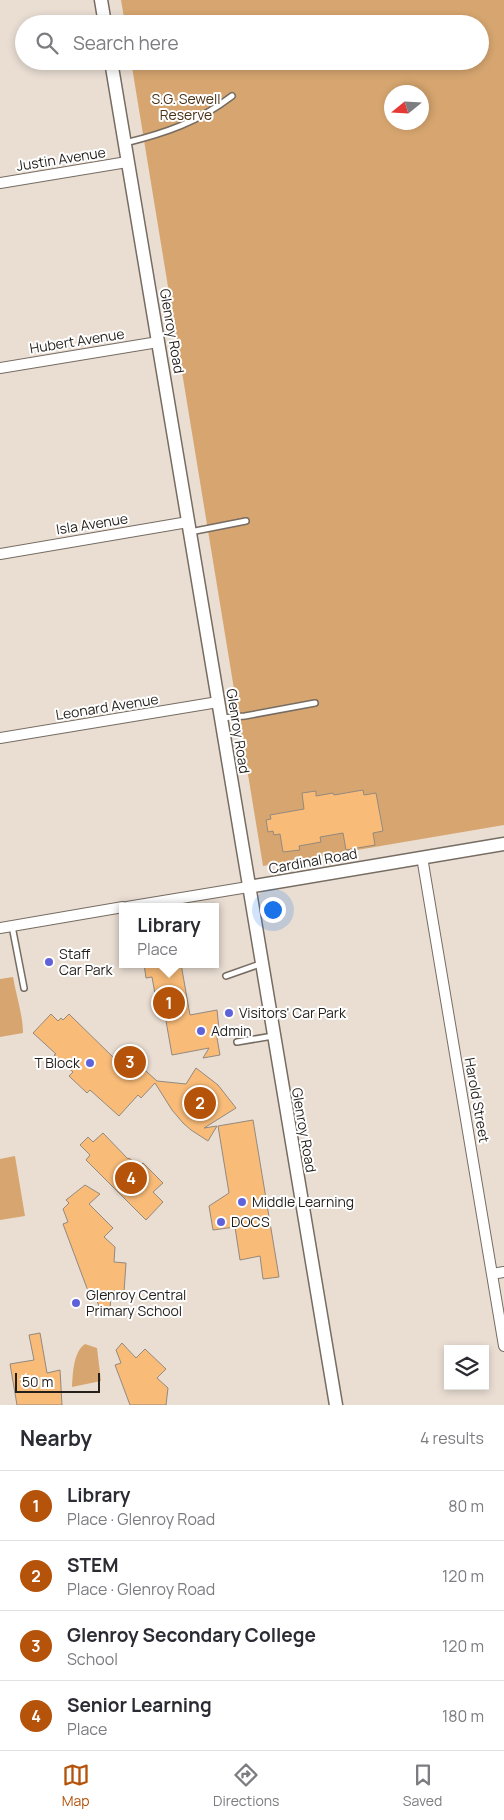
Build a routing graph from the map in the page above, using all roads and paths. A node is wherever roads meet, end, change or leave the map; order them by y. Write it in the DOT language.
graph roads {
  1 [pos="101,0"];
  2 [pos="104,15"];
  3 [pos="112,70"];
  4 [pos="232,96"];
  5 [pos="124,143"];
  6 [pos="127,162"];
  7 [pos="0,183"];
  8 [pos="158,342"];
  9 [pos="0,368"];
  10 [pos="246,522"];
  11 [pos="189,527"];
  12 [pos="0,554"];
  13 [pos="218,702"];
  14 [pos="315,703"];
  15 [pos="221,718"];
  16 [pos="0,738"];
  17 [pos="504,844"];
  18 [pos="422,858"];
  19 [pos="248,887"];
  20 [pos="151,903"];
  21 [pos="119,909"];
  22 [pos="12,926"];
  23 [pos="0,928"];
  24 [pos="261,964"];
  25 [pos="226,976"];
  26 [pos="24,988"];
  27 [pos="273,1036"];
  28 [pos="237,1042"];
  29 [pos="504,1272"];
  30 [pos="492,1274"];
  31 [pos="504,1346"];
  32 [pos="336,1405"];
  1 -- 2 [label="street"];
  3 -- 5 [label="street, Glenroy Road"];
  4 -- 5 [label="lane"];
  5 -- 6 [label="street, Glenroy Road"];
  6 -- 7 [label="street, Justin Avenue"];
  6 -- 8 [label="street, Glenroy Road"];
  8 -- 9 [label="street, Hubert Avenue"];
  8 -- 11 [label="street, Glenroy Road"];
  10 -- 11 [label="lane"];
  11 -- 12 [label="street, Isla Avenue"];
  11 -- 13 [label="street, Glenroy Road"];
  13 -- 15 [label="street, Glenroy Road"];
  13 -- 16 [label="street, Leonard Avenue"];
  14 -- 15 [label="lane"];
  15 -- 19 [label="street, Glenroy Road"];
  17 -- 18 [label="street, Cardinal Road"];
  18 -- 19 [label="street, Cardinal Road"];
  18 -- 30 [label="street, Harold Street"];
  19 -- 20 [label="street, Cardinal Road"];
  19 -- 24 [label="street, Glenroy Road"];
  21 -- 22 [label="street"];
  22 -- 23 [label="street"];
  22 -- 26 [label="lane"];
  24 -- 25 [label="lane"];
  24 -- 27 [label="street, Glenroy Road"];
  27 -- 28 [label="lane"];
  27 -- 32 [label="street, Glenroy Road"];
  29 -- 30 [label="street"];
  30 -- 31 [label="street, Harold Street"];
}
